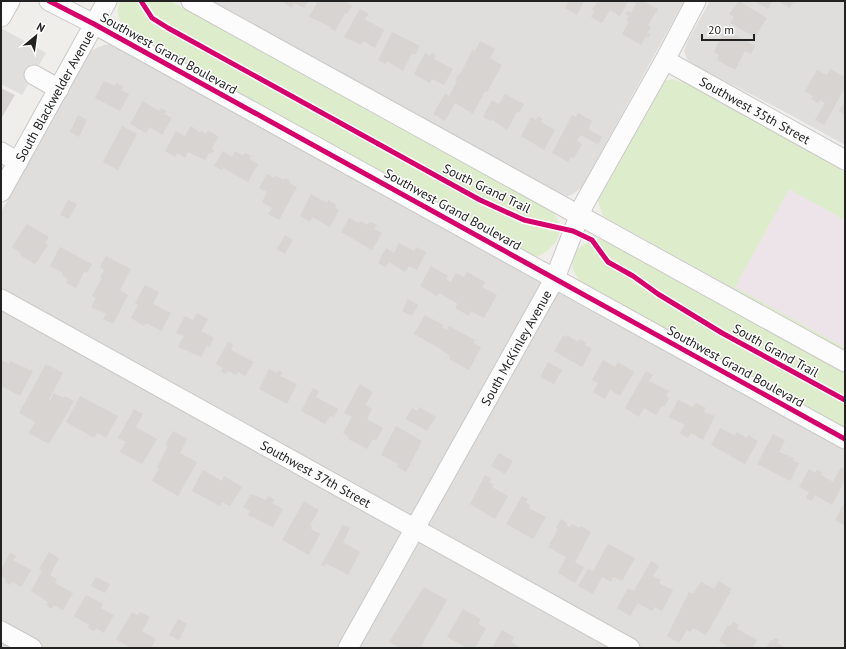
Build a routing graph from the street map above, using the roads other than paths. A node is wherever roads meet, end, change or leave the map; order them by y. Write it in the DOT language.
graph roads {
  1 [pos="10,1"];
  2 [pos="49,1"];
  3 [pos="107,1"];
  4 [pos="191,1"];
  5 [pos="696,1"];
  6 [pos="1,17"];
  7 [pos="94,24"];
  8 [pos="665,60"];
  9 [pos="34,74"];
  10 [pos="59,89"];
  11 [pos="1,152"];
  12 [pos="845,160"];
  13 [pos="18,162"];
  14 [pos="1,192"];
  15 [pos="579,215"];
  16 [pos="555,278"];
  17 [pos="1,299"];
  18 [pos="845,362"];
  19 [pos="845,438"];
  20 [pos="414,528"];
  21 [pos="1,631"];
  22 [pos="32,648"];
  23 [pos="348,648"];
  24 [pos="630,648"];
  1 -- 6 [label="street"];
  2 -- 7 [label="street, Southwest Grand Boulevard"];
  3 -- 7 [label="street, South Blackwelder Avenue"];
  4 -- 15 [label="street"];
  5 -- 8 [label="street, South McKinley Avenue"];
  7 -- 10 [label="street, South Blackwelder Avenue"];
  7 -- 16 [label="street, Southwest Grand Boulevard"];
  8 -- 12 [label="street, Southwest 35th Street"];
  8 -- 15 [label="street, South McKinley Avenue"];
  9 -- 10 [label="street"];
  10 -- 13 [label="street, South Blackwelder Avenue"];
  11 -- 13 [label="street"];
  13 -- 14 [label="street, South Blackwelder Avenue"];
  15 -- 16 [label="street, South McKinley Avenue"];
  15 -- 18 [label="street"];
  16 -- 19 [label="street, Southwest Grand Boulevard"];
  16 -- 20 [label="street, South McKinley Avenue"];
  17 -- 20 [label="street, Southwest 37th Street"];
  20 -- 23 [label="street, South McKinley Avenue"];
  20 -- 24 [label="street, Southwest 37th Street"];
  21 -- 22 [label="street"];
}
